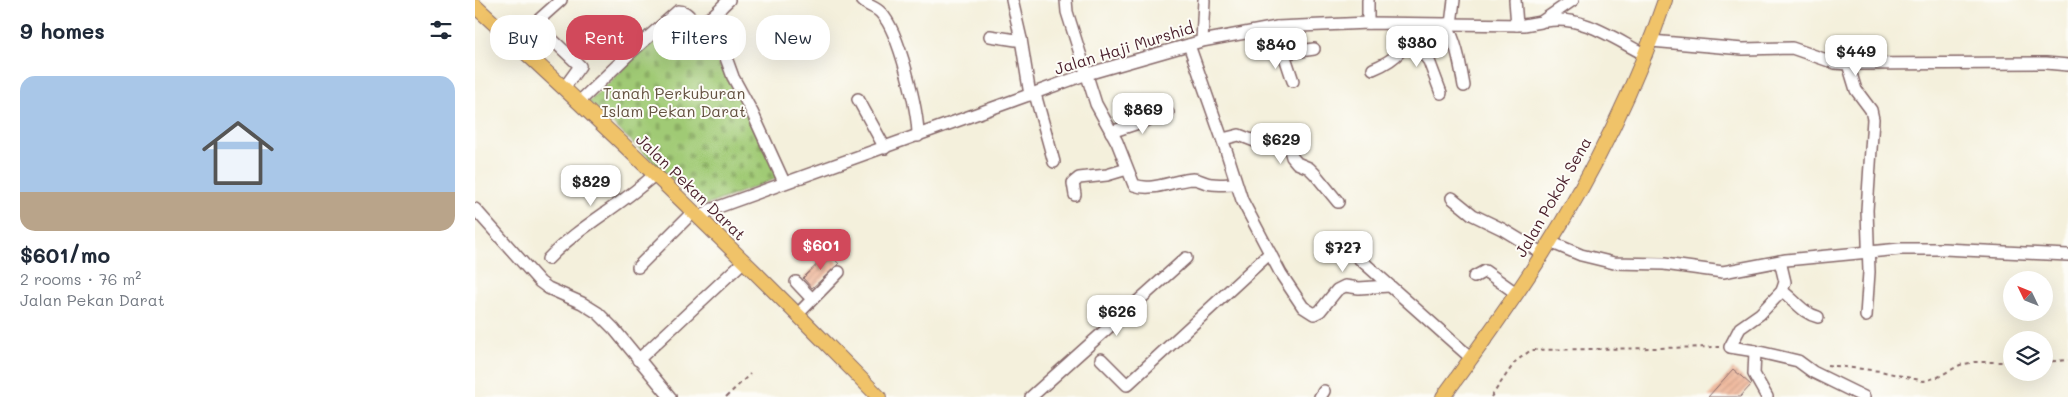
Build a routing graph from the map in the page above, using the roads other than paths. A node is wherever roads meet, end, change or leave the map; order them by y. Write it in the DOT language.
graph roads {
  1 [pos="561,0"];
  2 [pos="729,0"];
  3 [pos="862,0"];
  4 [pos="1012,0"];
  5 [pos="1066,0"];
  6 [pos="1204,0"];
  7 [pos="1368,0"];
  8 [pos="1454,0"];
  9 [pos="1515,0"];
  10 [pos="1573,0"];
  11 [pos="1665,0"];
  12 [pos="475,6"];
  13 [pos="545,15"];
  14 [pos="673,15"];
  15 [pos="689,15"];
  16 [pos="712,15"];
  17 [pos="490,20"];
  18 [pos="1541,22"];
  19 [pos="1368,23"];
  20 [pos="1448,24"];
  21 [pos="1517,25"];
  22 [pos="1277,27"];
  23 [pos="1406,29"];
  24 [pos="653,33"];
  25 [pos="990,36"];
  26 [pos="1021,39"];
  27 [pos="1202,41"];
  28 [pos="1651,41"];
  29 [pos="556,43"];
  30 [pos="1189,45"];
  31 [pos="1315,49"];
  32 [pos="1283,51"];
  33 [pos="1646,55"];
  34 [pos="534,60"];
  35 [pos="727,60"];
  36 [pos="1848,64"];
  37 [pos="2068,65"];
  38 [pos="1373,69"];
  39 [pos="1087,74"];
  40 [pos="1293,81"];
  41 [pos="1464,86"];
  42 [pos="564,88"];
  43 [pos="1441,93"];
  44 [pos="1033,94"];
  45 [pos="858,99"];
  46 [pos="579,102"];
  47 [pos="1168,113"];
  48 [pos="1111,132"];
  49 [pos="918,136"];
  50 [pos="1223,139"];
  51 [pos="885,148"];
  52 [pos="1054,162"];
  53 [pos="1127,169"];
  54 [pos="654,175"];
  55 [pos="784,182"];
  56 [pos="1236,184"];
  57 [pos="1075,195"];
  58 [pos="1452,198"];
  59 [pos="1338,202"];
  60 [pos="475,209"];
  61 [pos="696,215"];
  62 [pos="1344,245"];
  63 [pos="1546,248"];
  64 [pos="1868,252"];
  65 [pos="1270,254"];
  66 [pos="2068,255"];
  67 [pos="1186,258"];
  68 [pos="548,259"];
  69 [pos="1780,261"];
  70 [pos="743,262"];
  71 [pos="639,267"];
  72 [pos="839,272"];
  73 [pos="1474,277"];
  74 [pos="796,282"];
  75 [pos="1389,286"];
  76 [pos="1783,291"];
  77 [pos="1516,293"];
  78 [pos="812,299"];
  79 [pos="797,315"];
  80 [pos="1866,316"];
  81 [pos="1817,317"];
  82 [pos="1755,350"];
  83 [pos="1471,358"];
  84 [pos="1101,359"];
  85 [pos="638,360"];
  86 [pos="670,397"];
  87 [pos="879,397"];
  88 [pos="1031,397"];
  89 [pos="1443,397"];
  90 [pos="1767,397"];
  91 [pos="1864,397"];
  1 -- 13 [label="street"];
  2 -- 16 [label="street"];
  3 -- 49 [label="street"];
  4 -- 26 [label="street"];
  5 -- 39 [label="street"];
  6 -- 27 [label="street"];
  7 -- 19 [label="street"];
  8 -- 20 [label="street"];
  9 -- 21 [label="street"];
  10 -- 18 [label="street, Jalan Haji Murshid"];
  11 -- 28 [label="main road, Jalan Pokok Sena"];
  12 -- 17 [label="main road, Jalan Pekan Darat"];
  14 -- 15 [label="street"];
  18 -- 21 [label="street, Jalan Haji Murshid"];
  18 -- 33 [label="street"];
  19 -- 22 [label="street, Jalan Haji Murshid"];
  19 -- 23 [label="street, Jalan Haji Murshid"];
  20 -- 21 [label="street, Jalan Haji Murshid"];
  20 -- 23 [label="street, Jalan Haji Murshid"];
  20 -- 41 [label="street"];
  22 -- 27 [label="street, Jalan Haji Murshid"];
  22 -- 32 [label="street"];
  23 -- 38 [label="street"];
  23 -- 43 [label="street"];
  24 -- 46 [label="street"];
  25 -- 26 [label="street"];
  26 -- 44 [label="street"];
  27 -- 30 [label="street, Jalan Haji Murshid"];
  28 -- 33 [label="main road, Jalan Pokok Sena"];
  28 -- 36 [label="street"];
  29 -- 42 [label="street"];
  30 -- 39 [label="street, Jalan Haji Murshid"];
  30 -- 50 [label="street"];
  31 -- 32 [label="street"];
  32 -- 40 [label="street"];
  33 -- 63 [label="main road, Jalan Pokok Sena"];
  34 -- 42 [label="main road, Jalan Pekan Darat"];
  35 -- 55 [label="street"];
  36 -- 37 [label="street"];
  36 -- 64 [label="street"];
  39 -- 44 [label="street, Jalan Haji Murshid"];
  39 -- 48 [label="street"];
  42 -- 46 [label="main road, Jalan Pekan Darat"];
  44 -- 49 [label="street, Jalan Haji Murshid"];
  44 -- 52 [label="street"];
  45 -- 51 [label="street"];
  46 -- 54 [label="main road, Jalan Pekan Darat"];
  47 -- 48 [label="street"];
  48 -- 53 [label="street"];
  49 -- 51 [label="street, Jalan Haji Murshid"];
  50 -- 56 [label="street"];
  50 -- 59 [label="street"];
  51 -- 55 [label="street, Jalan Haji Murshid"];
  53 -- 56 [label="street"];
  53 -- 57 [label="street"];
  54 -- 61 [label="main road, Jalan Pekan Darat"];
  54 -- 68 [label="street"];
  55 -- 61 [label="street, Jalan Haji Murshid"];
  56 -- 65 [label="street"];
  58 -- 63 [label="street"];
  60 -- 85 [label="street"];
  61 -- 70 [label="main road, Jalan Pekan Darat"];
  61 -- 71 [label="street, Jalan Haji Murshid"];
  62 -- 75 [label="street"];
  63 -- 69 [label="street"];
  63 -- 77 [label="main road, Jalan Pokok Sena"];
  64 -- 66 [label="street"];
  64 -- 69 [label="street"];
  64 -- 80 [label="street"];
  65 -- 75 [label="street"];
  65 -- 84 [label="street"];
  67 -- 88 [label="street"];
  69 -- 76 [label="street"];
  70 -- 79 [label="main road, Jalan Pekan Darat"];
  70 -- 85 [label="street"];
  72 -- 78 [label="street"];
  73 -- 77 [label="street"];
  74 -- 78 [label="street"];
  75 -- 83 [label="street"];
  76 -- 81 [label="street"];
  76 -- 82 [label="street"];
  77 -- 83 [label="main road, Jalan Pokok Sena"];
  78 -- 79 [label="street"];
  79 -- 87 [label="main road, Jalan Pekan Darat"];
  82 -- 90 [label="street"];
  82 -- 91 [label="street"];
  83 -- 89 [label="main road, Jalan Pokok Sena"];
  85 -- 86 [label="street"];
}
